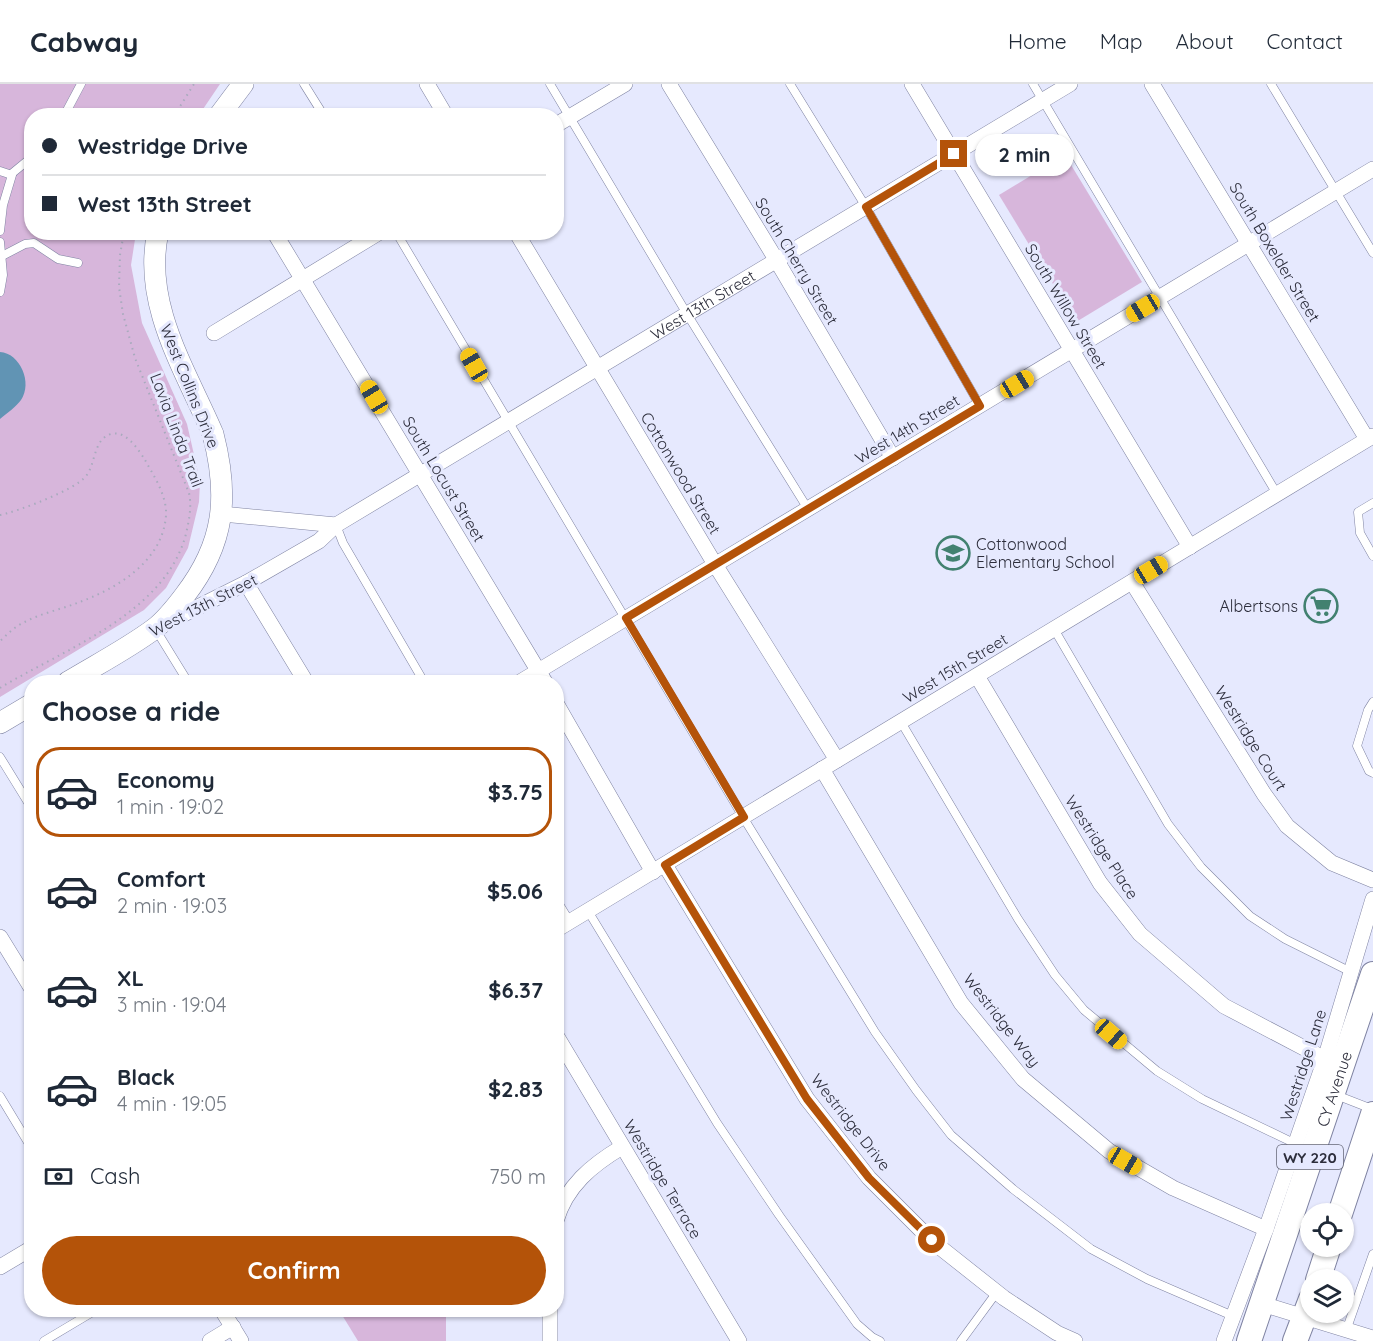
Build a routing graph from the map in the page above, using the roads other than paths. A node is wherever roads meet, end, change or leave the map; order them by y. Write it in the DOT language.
graph roads {
  1 [pos="81,84"];
  2 [pos="243,84"];
  3 [pos="304,84"];
  4 [pos="427,84"];
  5 [pos="549,84"];
  6 [pos="625,84"];
  7 [pos="669,84"];
  8 [pos="790,84"];
  9 [pos="912,84"];
  10 [pos="1034,84"];
  11 [pos="1070,84"];
  12 [pos="1152,84"];
  13 [pos="1271,84"];
  14 [pos="1043,100"];
  15 [pos="68,108"];
  16 [pos="225,108"];
  17 [pos="319,108"];
  18 [pos="441,108"];
  19 [pos="558,108"];
  20 [pos="564,120"];
  21 [pos="564,123"];
  22 [pos="954,154"];
  23 [pos="24,164"];
  24 [pos="1373,169"];
  25 [pos="0,171"];
  26 [pos="12,175"];
  27 [pos="0,176"];
  28 [pos="1337,190"];
  29 [pos="866,207"];
  30 [pos="0,231"];
  31 [pos="156,240"];
  32 [pos="279,240"];
  33 [pos="367,240"];
  34 [pos="401,240"];
  35 [pos="521,240"];
  36 [pos="0,242"];
  37 [pos="1249,244"];
  38 [pos="1373,253"];
  39 [pos="2,256"];
  40 [pos="777,261"];
  41 [pos="78,262"];
  42 [pos="303,279"];
  43 [pos="0,292"];
  44 [pos="1161,298"];
  45 [pos="687,314"];
  46 [pos="214,333"];
  47 [pos="1072,351"];
  48 [pos="598,368"];
  49 [pos="980,406"];
  50 [pos="508,422"];
  51 [pos="1370,438"];
  52 [pos="893,458"];
  53 [pos="422,475"];
  54 [pos="1277,494"];
  55 [pos="1373,503"];
  56 [pos="808,509"];
  57 [pos="222,514"];
  58 [pos="336,525"];
  59 [pos="1190,546"];
  60 [pos="1372,550"];
  61 [pos="716,566"];
  62 [pos="1132,582"];
  63 [pos="246,583"];
  64 [pos="626,618"];
  65 [pos="155,628"];
  66 [pos="1054,629"];
  67 [pos="79,675"];
  68 [pos="184,675"];
  69 [pos="302,675"];
  70 [pos="420,675"];
  71 [pos="541,675"];
  72 [pos="545,675"];
  73 [pos="977,676"];
  74 [pos="1373,702"];
  75 [pos="24,709"];
  76 [pos="564,716"];
  77 [pos="901,722"];
  78 [pos="0,723"];
  79 [pos="0,757"];
  80 [pos="837,760"];
  81 [pos="822,769"];
  82 [pos="1373,773"];
  83 [pos="24,796"];
  84 [pos="744,817"];
  85 [pos="659,868"];
  86 [pos="1373,880"];
  87 [pos="1373,899"];
  88 [pos="588,911"];
  89 [pos="564,912"];
  90 [pos="570,922"];
  91 [pos="564,925"];
  92 [pos="0,937"];
  93 [pos="1362,973"];
  94 [pos="24,976"];
  95 [pos="564,1049"];
  96 [pos="1325,1059"];
  97 [pos="1332,1093"];
  98 [pos="0,1096"];
  99 [pos="1373,1109"];
  100 [pos="1373,1114"];
  101 [pos="24,1136"];
  102 [pos="1296,1144"];
  103 [pos="622,1147"];
  104 [pos="564,1202"];
  105 [pos="1344,1203"];
  106 [pos="1266,1229"];
  107 [pos="24,1252"];
  108 [pos="1373,1254"];
  109 [pos="2,1262"];
  110 [pos="997,1292"];
  111 [pos="1262,1304"];
  112 [pos="1300,1307"];
  113 [pos="1233,1316"];
  114 [pos="84,1317"];
  115 [pos="226,1317"];
  116 [pos="550,1317"];
  117 [pos="1302,1323"];
  118 [pos="1333,1323"];
  119 [pos="233,1328"];
  120 [pos="1346,1331"];
  121 [pos="1055,1337"];
  122 [pos="1373,1338"];
  123 [pos="44,1341"];
  124 [pos="210,1341"];
  125 [pos="241,1341"];
  126 [pos="550,1341"];
  127 [pos="739,1341"];
  128 [pos="880,1341"];
  129 [pos="961,1341"];
  130 [pos="1075,1341"];
  131 [pos="1224,1341"];
  132 [pos="1249,1341"];
  133 [pos="1295,1341"];
  1 -- 15 [label="lane"];
  2 -- 16 [label="main road"];
  3 -- 17 [label="lane"];
  4 -- 18 [label="street"];
  5 -- 19 [label="lane"];
  6 -- 20 [label="street"];
  7 -- 40 [label="street, South Cherry Street"];
  8 -- 29 [label="lane"];
  9 -- 22 [label="street, South Willow Street"];
  10 -- 14 [label="lane"];
  11 -- 14 [label="street, West 13th Street"];
  12 -- 37 [label="street, South Boxelder Street"];
  13 -- 28 [label="lane"];
  14 -- 22 [label="street, West 13th Street"];
  14 -- 44 [label="lane"];
  21 -- 45 [label="lane"];
  22 -- 29 [label="street, West 13th Street"];
  22 -- 47 [label="street, South Willow Street"];
  23 -- 26 [label="lane"];
  24 -- 28 [label="street, West 14th Street"];
  25 -- 26 [label="lane"];
  26 -- 27 [label="lane"];
  26 -- 30 [label="lane"];
  28 -- 37 [label="street, West 14th Street"];
  28 -- 38 [label="lane"];
  29 -- 40 [label="street, West 13th Street"];
  29 -- 49 [label="lane"];
  31 -- 57 [label="main road, West Collins Drive"];
  32 -- 42 [label="street, South Locust Street"];
  33 -- 42 [label="street"];
  34 -- 50 [label="lane"];
  35 -- 48 [label="street, Cottonwood Street"];
  36 -- 39 [label="lane"];
  37 -- 44 [label="street, West 14th Street"];
  37 -- 51 [label="street, South Boxelder Street"];
  39 -- 41 [label="lane"];
  39 -- 43 [label="lane"];
  40 -- 45 [label="street, West 13th Street"];
  40 -- 52 [label="street, South Cherry Street"];
  42 -- 46 [label="street"];
  42 -- 53 [label="street, South Locust Street"];
  44 -- 47 [label="street, West 14th Street"];
  44 -- 54 [label="lane"];
  45 -- 48 [label="street, West 13th Street"];
  45 -- 56 [label="lane"];
  47 -- 49 [label="street, West 14th Street"];
  47 -- 59 [label="street, South Willow Street"];
  48 -- 50 [label="street, West 13th Street"];
  48 -- 61 [label="street, Cottonwood Street"];
  49 -- 52 [label="street, West 14th Street"];
  50 -- 53 [label="street, West 13th Street"];
  50 -- 64 [label="lane"];
  51 -- 54 [label="street, West 15th Street"];
  52 -- 56 [label="street, West 14th Street"];
  53 -- 58 [label="street, West 13th Street"];
  53 -- 71 [label="street, South Locust Street"];
  54 -- 59 [label="street, West 15th Street"];
  55 -- 60 [label="lane"];
  56 -- 61 [label="street, West 14th Street"];
  57 -- 58 [label="street"];
  57 -- 65 [label="main road, West Collins Drive"];
  58 -- 63 [label="street, West 13th Street"];
  58 -- 70 [label="lane"];
  59 -- 62 [label="street, West 15th Street"];
  61 -- 64 [label="street, West 14th Street"];
  61 -- 80 [label="street, Cottonwood Street"];
  62 -- 66 [label="street, West 15th Street"];
  62 -- 86 [label="street, Westridge Court"];
  63 -- 65 [label="street, West 13th Street"];
  63 -- 69 [label="street"];
  64 -- 72 [label="street, West 14th Street"];
  64 -- 84 [label="lane"];
  65 -- 67 [label="main road, West 13th Street"];
  65 -- 68 [label="lane"];
  66 -- 73 [label="street, West 15th Street"];
  66 -- 93 [label="lane"];
  73 -- 77 [label="street, West 15th Street"];
  73 -- 96 [label="street, Westridge Place"];
  74 -- 82 [label="lane"];
  75 -- 78 [label="main road"];
  76 -- 85 [label="street"];
  77 -- 80 [label="street, West 15th Street"];
  77 -- 102 [label="lane"];
  79 -- 83 [label="lane"];
  80 -- 81 [label="street, West 15th Street"];
  81 -- 84 [label="street, West 15th Street"];
  81 -- 106 [label="street, Westridge Way"];
  84 -- 85 [label="street, West 15th Street"];
  84 -- 113 [label="lane"];
  85 -- 88 [label="street, West 15th Street"];
  85 -- 110 [label="street, Westridge Drive"];
  87 -- 93 [label="street, Westridge Lane"];
  88 -- 90 [label="street, West 15th Street"];
  88 -- 128 [label="lane"];
  89 -- 90 [label="lane"];
  90 -- 91 [label="street, West 15th Street"];
  92 -- 94 [label="street"];
  93 -- 96 [label="street, Westridge Lane"];
  93 -- 97 [label="main road, CY Avenue / WY 220"];
  95 -- 103 [label="street, Westridge Terrace"];
  96 -- 102 [label="street, Westridge Lane"];
  97 -- 99 [label="lane"];
  97 -- 111 [label="main road, CY Avenue / WY 220"];
  98 -- 101 [label="lane"];
  100 -- 105 [label="main road, WY 220"];
  102 -- 106 [label="street, Westridge Lane"];
  103 -- 104 [label="street"];
  103 -- 127 [label="street, Westridge Terrace"];
  106 -- 113 [label="street, Westridge Lane"];
  107 -- 109 [label="street"];
  108 -- 120 [label="lane"];
  110 -- 121 [label="street, Westridge Drive"];
  110 -- 129 [label="lane"];
  111 -- 112 [label="street"];
  111 -- 132 [label="main road, CY Avenue / WY 220"];
  113 -- 131 [label="street, Westridge Lane"];
  114 -- 123 [label="lane"];
  115 -- 119 [label="street"];
  116 -- 126 [label="street"];
  117 -- 133 [label="main road"];
  118 -- 120 [label="street"];
  119 -- 124 [label="street"];
  119 -- 125 [label="street"];
  120 -- 122 [label="street"];
  121 -- 130 [label="street, Westridge Drive"];
}
